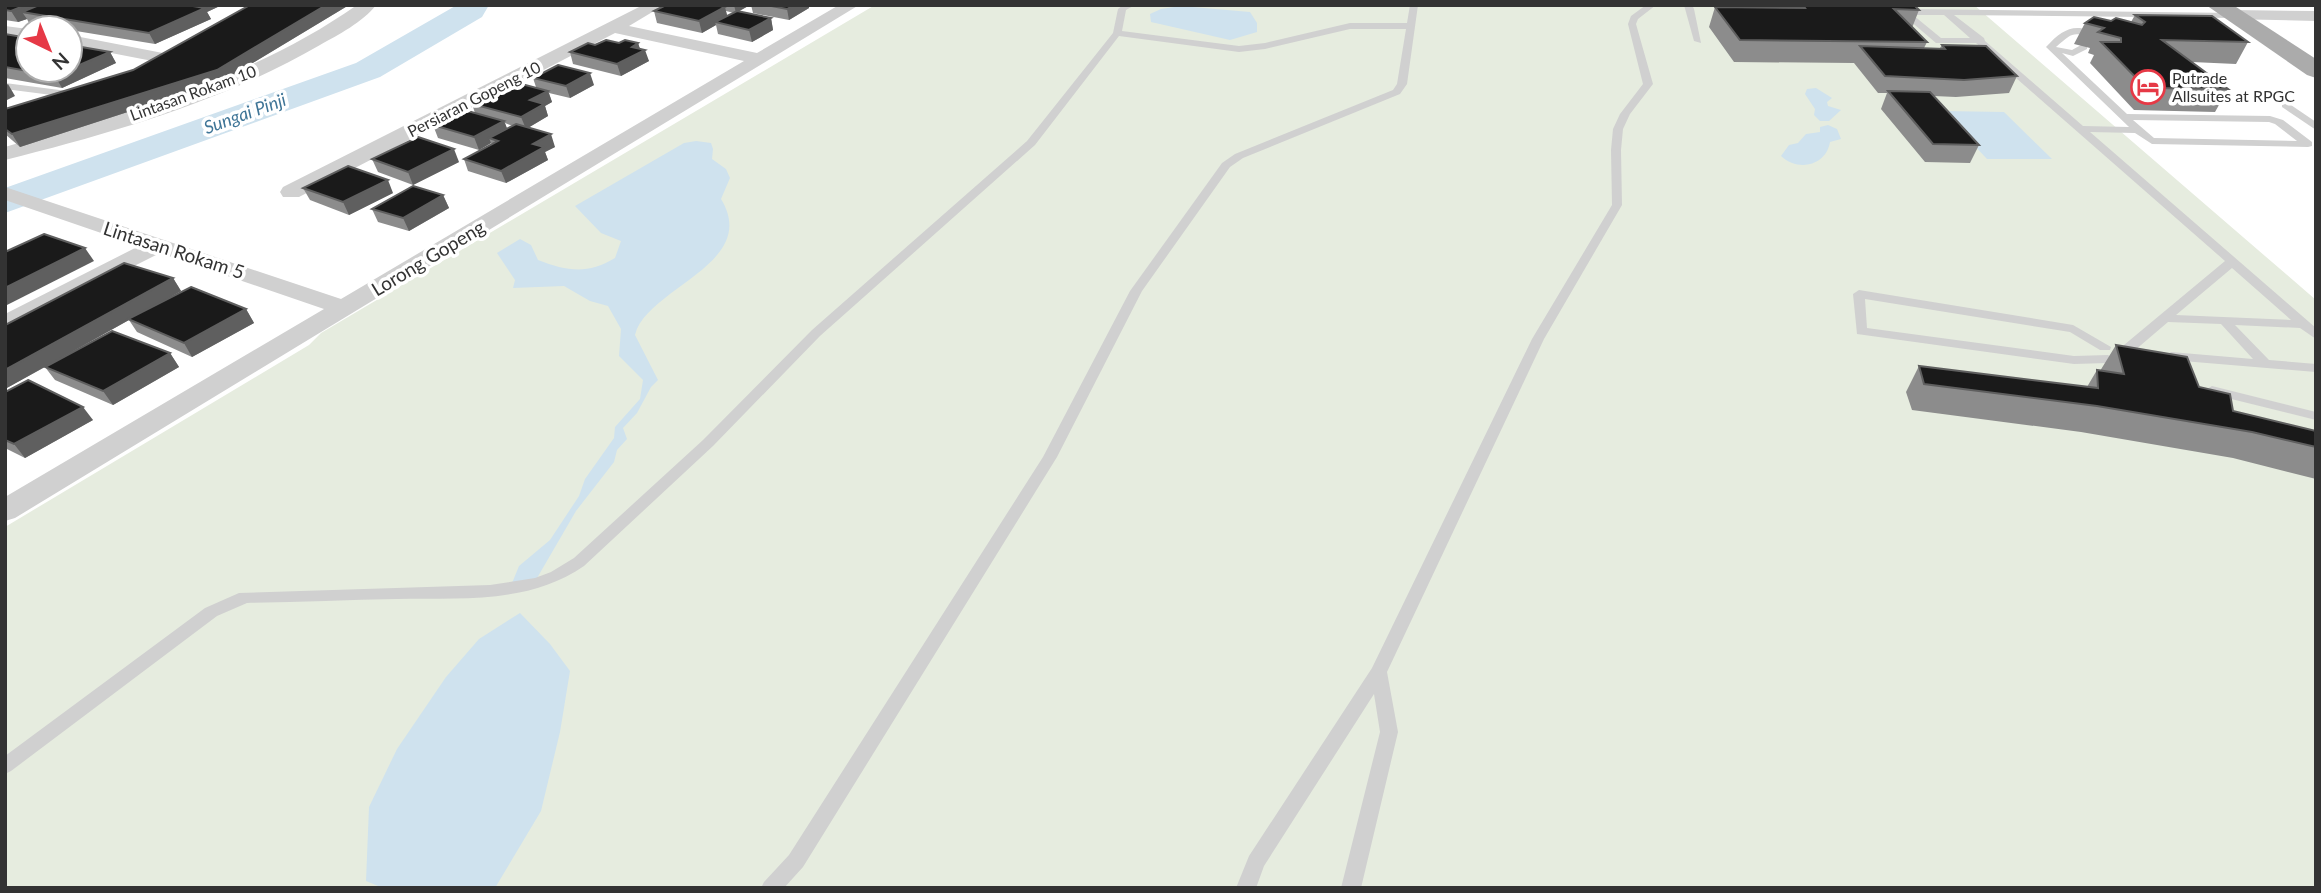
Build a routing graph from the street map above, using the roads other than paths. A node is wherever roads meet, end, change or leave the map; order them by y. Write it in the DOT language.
graph roads {
  1 [pos="368,5"];
  2 [pos="656,5"];
  3 [pos="850,5"];
  4 [pos="1131,5"];
  5 [pos="1414,5"];
  6 [pos="1652,5"];
  7 [pos="1688,5"];
  8 [pos="1942,9"];
  9 [pos="2240,10"];
  10 [pos="1892,11"];
  11 [pos="1905,12"];
  12 [pos="2316,16"];
  13 [pos="1410,26"];
  14 [pos="612,27"];
  15 [pos="1117,33"];
  16 [pos="1981,40"];
  17 [pos="2093,40"];
  18 [pos="1698,41"];
  19 [pos="84,43"];
  20 [pos="190,47"];
  21 [pos="2050,47"];
  22 [pos="2084,47"];
  23 [pos="2316,50"];
  24 [pos="168,59"];
  25 [pos="758,59"];
  26 [pos="2316,70"];
  27 [pos="136,74"];
  28 [pos="5,86"];
  29 [pos="97,89"];
  30 [pos="77,95"];
  31 [pos="2285,105"];
  32 [pos="29,110"];
  33 [pos="2124,117"];
  34 [pos="2316,127"];
  35 [pos="2081,129"];
  36 [pos="2139,130"];
  37 [pos="2312,144"];
  38 [pos="5,153"];
  39 [pos="291,192"];
  40 [pos="5,193"];
  41 [pos="160,244"];
  42 [pos="2230,263"];
  43 [pos="344,308"];
  44 [pos="2166,318"];
  45 [pos="2224,320"];
  46 [pos="5,324"];
  47 [pos="2303,324"];
  48 [pos="2316,335"];
  49 [pos="2106,353"];
  50 [pos="2158,355"];
  51 [pos="2265,364"];
  52 [pos="2123,367"];
  53 [pos="2316,368"];
  54 [pos="2194,385"];
  55 [pos="2316,416"];
  56 [pos="5,511"];
  57 [pos="1379,672"];
  58 [pos="5,766"];
  59 [pos="771,888"];
  60 [pos="1246,888"];
  61 [pos="1350,888"];
  1 -- 38 [label="street, Lintasan Rokam 10"];
  2 -- 14 [label="street, Persiaran Gopeng 10"];
  3 -- 25 [label="street, Lorong Gopeng"];
  4 -- 15 [label="lane"];
  5 -- 13 [label="lane"];
  6 -- 57 [label="lane"];
  7 -- 18 [label="lane"];
  8 -- 9 [label="lane"];
  8 -- 11 [label="lane"];
  8 -- 16 [label="lane"];
  9 -- 12 [label="street"];
  9 -- 23 [label="main road"];
  9 -- 26 [label="main road"];
  10 -- 11 [label="lane"];
  11 -- 16 [label="lane"];
  13 -- 15 [label="lane"];
  13 -- 59 [label="lane"];
  14 -- 25 [label="street"];
  14 -- 39 [label="street, Persiaran Gopeng 10"];
  15 -- 58 [label="lane"];
  16 -- 35 [label="lane"];
  17 -- 21 [label="lane"];
  19 -- 24 [label="street"];
  20 -- 24 [label="street"];
  21 -- 22 [label="lane"];
  21 -- 33 [label="lane"];
  24 -- 27 [label="street"];
  25 -- 43 [label="street, Lorong Gopeng"];
  28 -- 30 [label="lane"];
  29 -- 30 [label="street"];
  30 -- 32 [label="street"];
  31 -- 34 [label="lane"];
  33 -- 36 [label="lane"];
  33 -- 37 [label="lane"];
  35 -- 36 [label="lane"];
  35 -- 42 [label="lane"];
  36 -- 37 [label="lane"];
  40 -- 41 [label="street, Lintasan Rokam 5"];
  41 -- 43 [label="street, Lintasan Rokam 5"];
  41 -- 46 [label="street"];
  42 -- 44 [label="lane"];
  42 -- 47 [label="lane"];
  43 -- 56 [label="street, Lorong Gopeng"];
  44 -- 45 [label="lane"];
  44 -- 49 [label="lane"];
  45 -- 47 [label="lane"];
  45 -- 51 [label="lane"];
  47 -- 48 [label="lane"];
  49 -- 49 [label="lane"];
  49 -- 52 [label="lane"];
  50 -- 51 [label="lane"];
  51 -- 53 [label="lane"];
  54 -- 55 [label="lane"];
  57 -- 60 [label="lane"];
  57 -- 61 [label="lane"];
}
